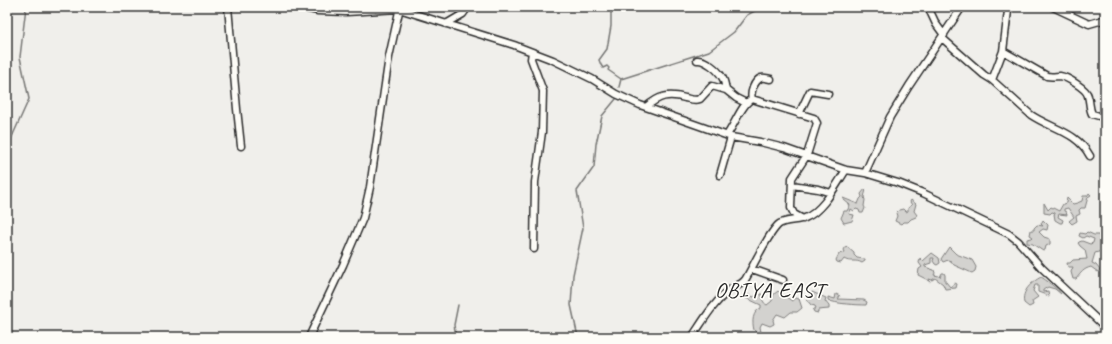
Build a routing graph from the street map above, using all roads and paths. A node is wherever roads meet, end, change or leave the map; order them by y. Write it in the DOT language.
graph roads {
  1 [pos="228,7"];
  2 [pos="300,7"];
  3 [pos="468,7"];
  4 [pos="928,7"];
  5 [pos="962,7"];
  6 [pos="1010,7"];
  7 [pos="1053,7"];
  8 [pos="400,8"];
  9 [pos="1104,20"];
  10 [pos="446,24"];
  11 [pos="943,36"];
  12 [pos="1003,51"];
  13 [pos="532,52"];
  14 [pos="697,60"];
  15 [pos="772,79"];
  16 [pos="992,80"];
  17 [pos="726,90"];
  18 [pos="828,94"];
  19 [pos="749,101"];
  20 [pos="646,107"];
  21 [pos="799,114"];
  22 [pos="1105,114"];
  23 [pos="729,136"];
  24 [pos="241,146"];
  25 [pos="807,155"];
  26 [pos="1090,156"];
  27 [pos="846,170"];
  28 [pos="865,173"];
  29 [pos="720,175"];
  30 [pos="792,185"];
  31 [pos="831,193"];
  32 [pos="803,219"];
  33 [pos="534,249"];
  34 [pos="752,269"];
  35 [pos="783,280"];
  36 [pos="1105,328"];
  37 [pos="309,337"];
  38 [pos="692,337"];
  1 -- 24 [label="street"];
  2 -- 8 [label="street"];
  3 -- 10 [label="street"];
  4 -- 11 [label="street"];
  5 -- 11 [label="street"];
  6 -- 12 [label="street"];
  7 -- 9 [label="street"];
  8 -- 10 [label="street"];
  8 -- 37 [label="street"];
  10 -- 13 [label="street"];
  11 -- 16 [label="street"];
  11 -- 28 [label="street"];
  12 -- 16 [label="street"];
  12 -- 22 [label="street"];
  13 -- 20 [label="street"];
  13 -- 33 [label="street"];
  14 -- 17 [label="street"];
  15 -- 19 [label="street"];
  16 -- 26 [label="street"];
  17 -- 19 [label="street"];
  17 -- 20 [label="street"];
  18 -- 21 [label="street"];
  19 -- 21 [label="street"];
  19 -- 23 [label="street"];
  20 -- 23 [label="street"];
  21 -- 25 [label="street"];
  23 -- 25 [label="street"];
  23 -- 29 [label="street"];
  25 -- 27 [label="street"];
  25 -- 30 [label="street"];
  27 -- 28 [label="street"];
  27 -- 31 [label="street"];
  28 -- 36 [label="street"];
  30 -- 31 [label="street"];
  30 -- 32 [label="street"];
  31 -- 32 [label="street"];
  32 -- 34 [label="street"];
  34 -- 35 [label="street"];
  34 -- 38 [label="street"];
}
